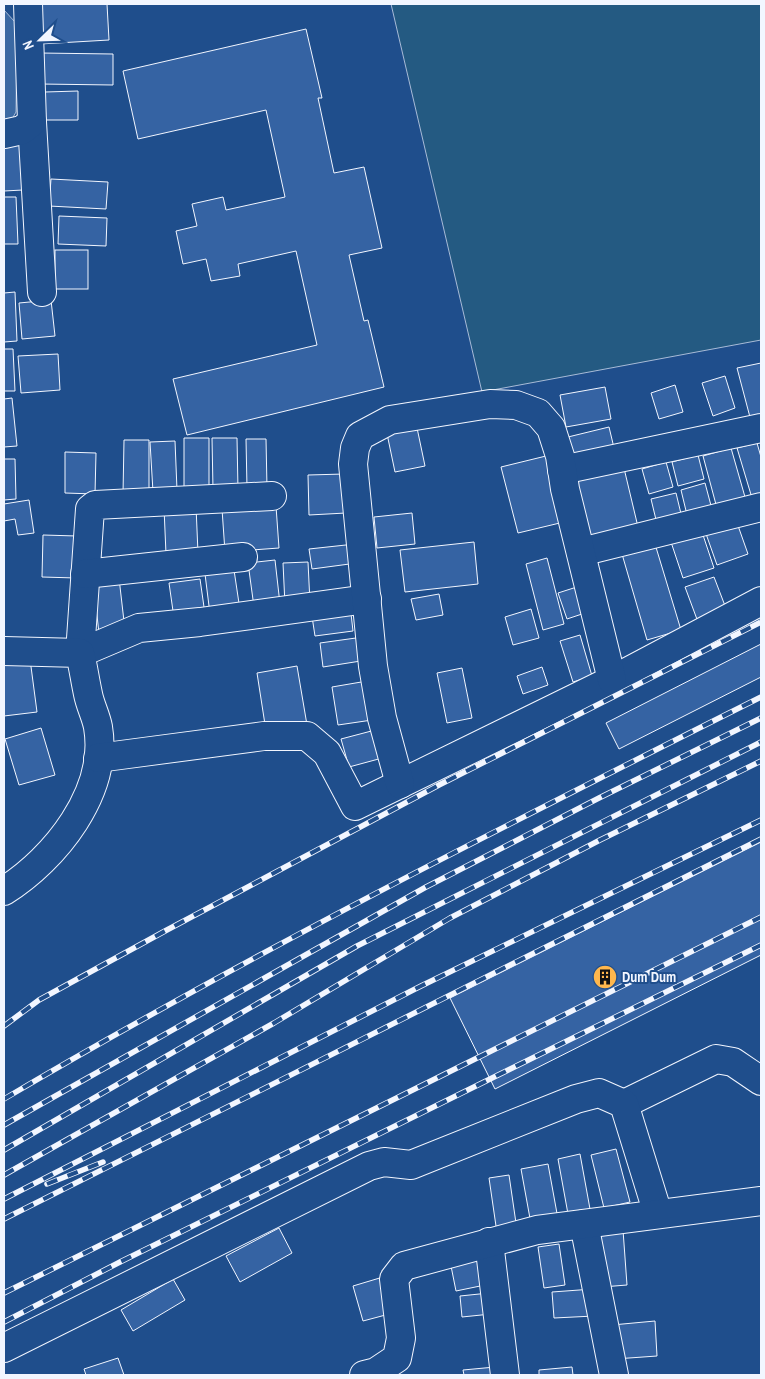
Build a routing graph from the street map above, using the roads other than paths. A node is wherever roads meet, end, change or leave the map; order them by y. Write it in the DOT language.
graph roads {
  1 [pos="28,4"];
  2 [pos="32,122"];
  3 [pos="4,134"];
  4 [pos="42,292"];
  5 [pos="761,428"];
  6 [pos="562,470"];
  7 [pos="272,496"];
  8 [pos="761,507"];
  9 [pos="581,552"];
  10 [pos="243,557"];
  11 [pos="85,574"];
  12 [pos="367,599"];
  13 [pos="761,601"];
  14 [pos="4,651"];
  15 [pos="80,652"];
  16 [pos="612,680"];
  17 [pos="98,758"];
  18 [pos="400,784"];
  19 [pos="4,891"];
  20 [pos="761,1081"];
  21 [pos="624,1104"];
  22 [pos="761,1201"];
  23 [pos="658,1214"];
  24 [pos="584,1224"];
  25 [pos="489,1242"];
  26 [pos="4,1348"];
  27 [pos="364,1375"];
  28 [pos="505,1375"];
  29 [pos="614,1375"];
  1 -- 2 [label="street"];
  2 -- 3 [label="street"];
  2 -- 4 [label="street"];
  5 -- 6 [label="street"];
  6 -- 9 [label="street"];
  6 -- 12 [label="street"];
  7 -- 11 [label="street"];
  8 -- 9 [label="street"];
  9 -- 16 [label="street"];
  10 -- 11 [label="street"];
  11 -- 15 [label="street"];
  12 -- 15 [label="street"];
  12 -- 18 [label="street"];
  13 -- 16 [label="street"];
  14 -- 15 [label="street"];
  15 -- 17 [label="street"];
  16 -- 18 [label="street"];
  17 -- 18 [label="street"];
  17 -- 19 [label="street"];
  20 -- 21 [label="street"];
  21 -- 23 [label="street"];
  21 -- 26 [label="street"];
  22 -- 23 [label="street"];
  23 -- 24 [label="street"];
  24 -- 25 [label="street"];
  24 -- 29 [label="street"];
  25 -- 27 [label="street"];
  25 -- 28 [label="street"];
}
